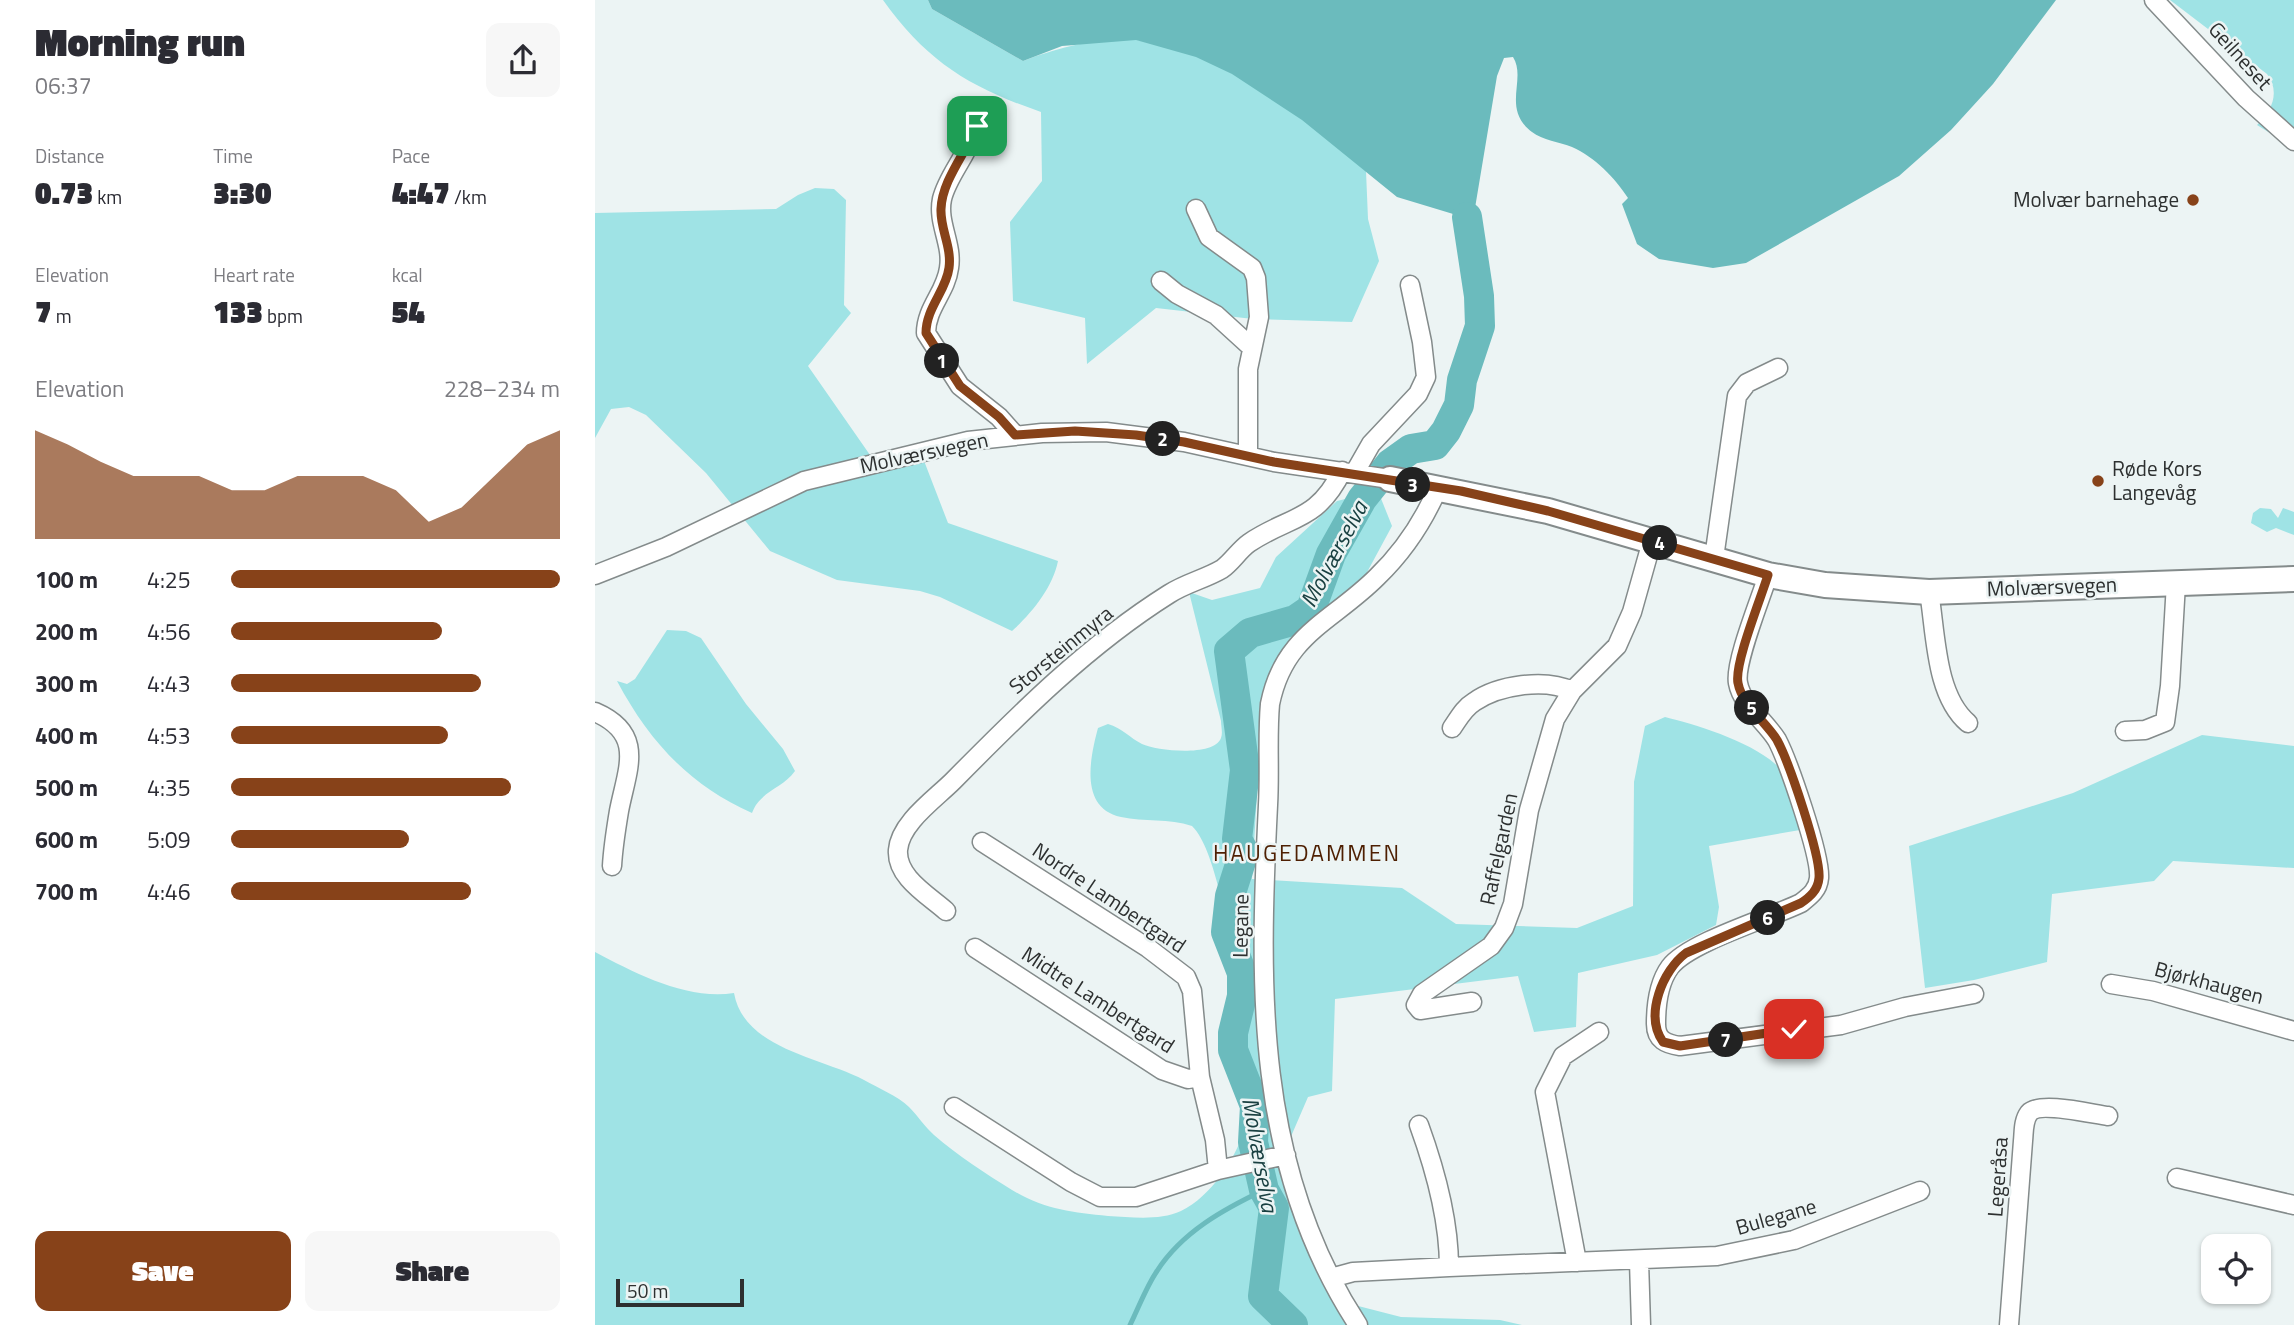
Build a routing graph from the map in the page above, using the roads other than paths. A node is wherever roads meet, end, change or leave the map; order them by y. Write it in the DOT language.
graph roads {
  1 [pos="2154,0"];
  2 [pos="975,110"];
  3 [pos="2294,141"];
  4 [pos="1196,209"];
  5 [pos="1161,281"];
  6 [pos="1410,285"];
  7 [pos="1250,346"];
  8 [pos="1778,368"];
  9 [pos="1015,435"];
  10 [pos="1248,455"];
  11 [pos="1363,474"];
  12 [pos="1437,490"];
  13 [pos="1652,541"];
  14 [pos="1714,558"];
  15 [pos="595,575"];
  16 [pos="1768,575"];
  17 [pos="2294,579"];
  18 [pos="2176,583"];
  19 [pos="1929,592"];
  20 [pos="1572,691"];
  21 [pos="595,712"];
  22 [pos="1968,723"];
  23 [pos="1452,728"];
  24 [pos="2125,731"];
  25 [pos="982,842"];
  26 [pos="613,866"];
  27 [pos="946,911"];
  28 [pos="975,948"];
  29 [pos="2111,984"];
  30 [pos="1974,994"];
  31 [pos="1472,1002"];
  32 [pos="2294,1031"];
  33 [pos="1599,1032"];
  34 [pos="1200,1077"];
  35 [pos="954,1107"];
  36 [pos="2108,1116"];
  37 [pos="1419,1125"];
  38 [pos="1286,1155"];
  39 [pos="1218,1170"];
  40 [pos="2177,1178"];
  41 [pos="1920,1192"];
  42 [pos="2294,1205"];
  43 [pos="1639,1261"];
  44 [pos="1577,1262"];
  45 [pos="1449,1266"];
  46 [pos="1331,1278"];
  47 [pos="1358,1325"];
  48 [pos="1641,1325"];
  49 [pos="2009,1325"];
  1 -- 3 [label="street, Geilneset"];
  2 -- 9 [label="street"];
  4 -- 7 [label="street"];
  5 -- 7 [label="street"];
  6 -- 11 [label="street"];
  7 -- 10 [label="street"];
  8 -- 14 [label="street"];
  9 -- 10 [label="street, Molværsvegen"];
  9 -- 15 [label="street, Molværsvegen"];
  10 -- 11 [label="street, Molværsvegen"];
  11 -- 12 [label="street, Molværsvegen"];
  11 -- 27 [label="street, Storsteinmyra"];
  12 -- 13 [label="street, Molværsvegen"];
  12 -- 38 [label="street, Legane"];
  13 -- 14 [label="street, Molværsvegen"];
  13 -- 20 [label="street, Raffelgarden"];
  14 -- 16 [label="street, Molværsvegen"];
  16 -- 19 [label="street, Molværsvegen"];
  16 -- 30 [label="street"];
  17 -- 18 [label="street, Molværsvegen"];
  18 -- 19 [label="street, Molværsvegen"];
  18 -- 24 [label="street"];
  19 -- 22 [label="street"];
  20 -- 23 [label="street"];
  20 -- 31 [label="street, Raffelgarden"];
  21 -- 26 [label="street"];
  25 -- 34 [label="street, Nordre Lambertgard"];
  28 -- 34 [label="street, Midtre Lambertgard"];
  29 -- 32 [label="street, Bjørkhaugen"];
  33 -- 44 [label="street"];
  34 -- 39 [label="street, Nordre Lambertgard"];
  35 -- 39 [label="street"];
  36 -- 49 [label="street, Legeråsa"];
  37 -- 45 [label="street"];
  38 -- 39 [label="street"];
  38 -- 46 [label="street, Legane"];
  40 -- 42 [label="street"];
  41 -- 43 [label="street, Bulegane"];
  43 -- 44 [label="street, Bulegane"];
  43 -- 48 [label="street"];
  44 -- 45 [label="street, Bulegane"];
  45 -- 46 [label="street, Bulegane"];
  46 -- 47 [label="street, Legane"];
}
